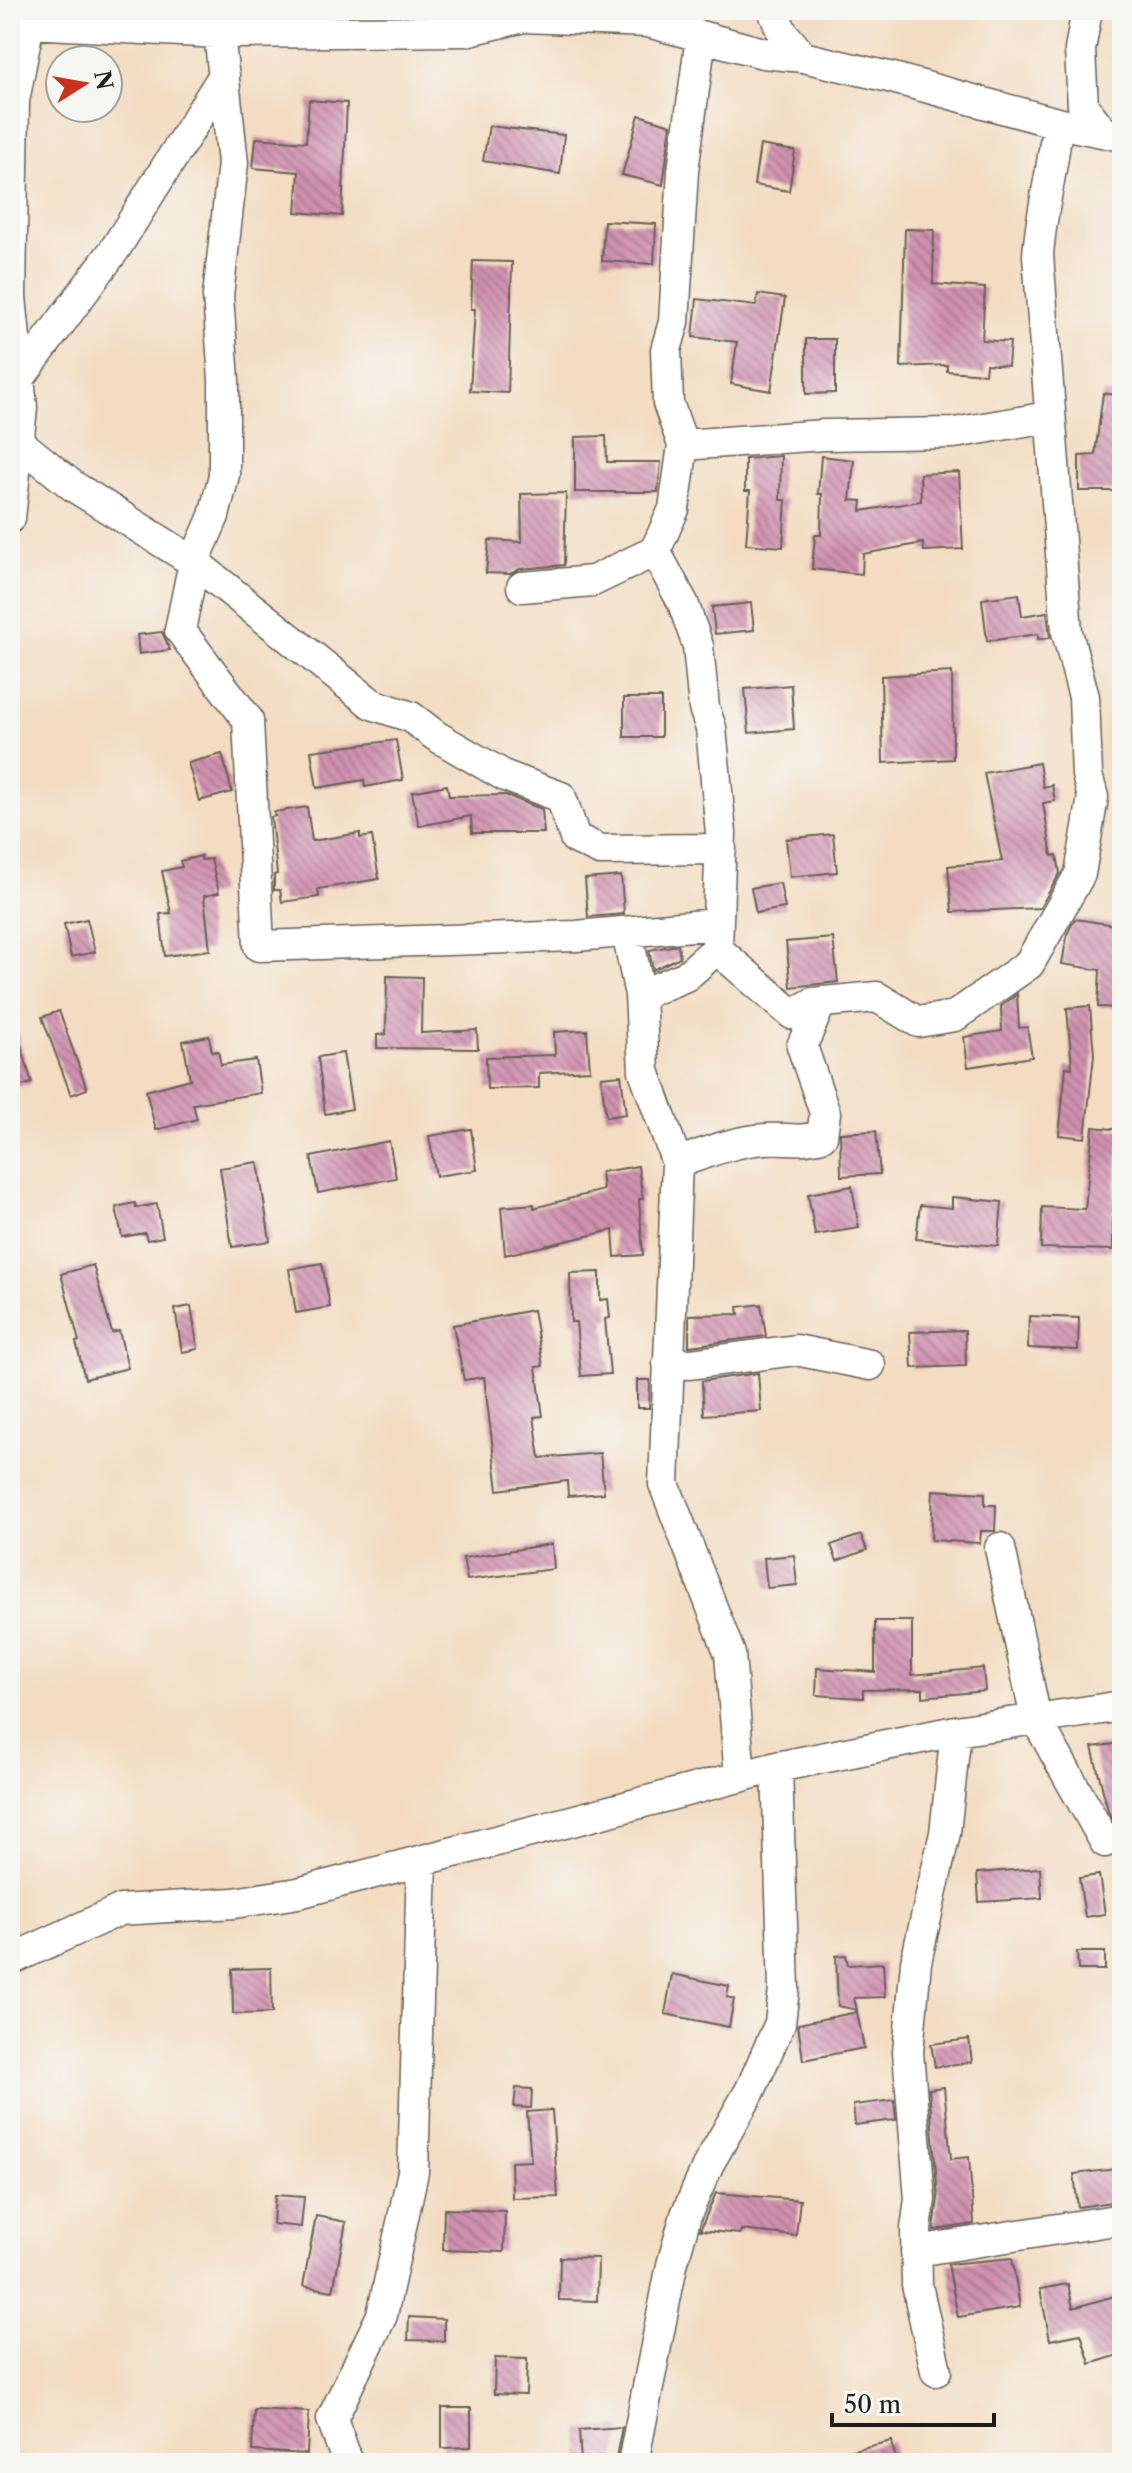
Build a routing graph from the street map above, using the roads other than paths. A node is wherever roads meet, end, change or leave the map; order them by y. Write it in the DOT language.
graph roads {
  1 [pos="773,10"];
  2 [pos="1087,10"];
  3 [pos="520,14"];
  4 [pos="178,21"];
  5 [pos="330,21"];
  6 [pos="19,23"];
  7 [pos="219,33"];
  8 [pos="701,37"];
  9 [pos="803,57"];
  10 [pos="224,75"];
  11 [pos="1057,123"];
  12 [pos="1111,133"];
  13 [pos="19,379"];
  14 [pos="1049,417"];
  15 [pos="15,438"];
  16 [pos="683,445"];
  17 [pos="10,518"];
  18 [pos="655,551"];
  19 [pos="194,562"];
  20 [pos="522,587"];
  21 [pos="721,849"];
  22 [pos="627,932"];
  23 [pos="716,936"];
  24 [pos="640,995"];
  25 [pos="821,1002"];
  26 [pos="677,1163"];
  27 [pos="668,1363"];
  28 [pos="870,1365"];
  29 [pos="1000,1548"];
  30 [pos="1122,1706"];
  31 [pos="1036,1719"];
  32 [pos="956,1731"];
  33 [pos="777,1767"];
  34 [pos="740,1777"];
  35 [pos="1105,1842"];
  36 [pos="422,1862"];
  37 [pos="10,1960"];
  38 [pos="1122,2219"];
  39 [pos="916,2251"];
  40 [pos="936,2371"];
  41 [pos="348,2463"];
  42 [pos="633,2463"];
  1 -- 9 [label="street"];
  2 -- 12 [label="street"];
  3 -- 5 [label="street"];
  3 -- 8 [label="street"];
  4 -- 6 [label="street"];
  4 -- 7 [label="street"];
  5 -- 7 [label="street"];
  6 -- 13 [label="street"];
  7 -- 10 [label="street"];
  8 -- 9 [label="street"];
  8 -- 16 [label="street"];
  9 -- 11 [label="street"];
  10 -- 13 [label="street"];
  10 -- 19 [label="street"];
  11 -- 12 [label="street"];
  11 -- 14 [label="street"];
  13 -- 15 [label="street"];
  14 -- 16 [label="street"];
  14 -- 25 [label="street"];
  15 -- 17 [label="street"];
  15 -- 19 [label="street"];
  16 -- 18 [label="street"];
  18 -- 20 [label="street"];
  18 -- 21 [label="street"];
  19 -- 21 [label="street"];
  19 -- 22 [label="street"];
  21 -- 23 [label="street"];
  22 -- 23 [label="street"];
  22 -- 24 [label="street"];
  23 -- 24 [label="street"];
  23 -- 25 [label="street"];
  24 -- 26 [label="street"];
  25 -- 26 [label="street"];
  26 -- 27 [label="street"];
  27 -- 28 [label="street"];
  27 -- 34 [label="street"];
  29 -- 31 [label="street"];
  30 -- 31 [label="street"];
  31 -- 32 [label="street"];
  31 -- 35 [label="street"];
  32 -- 33 [label="street"];
  32 -- 39 [label="street"];
  33 -- 34 [label="street"];
  33 -- 42 [label="street"];
  34 -- 36 [label="street"];
  36 -- 37 [label="street"];
  36 -- 41 [label="street"];
  38 -- 39 [label="street"];
  39 -- 40 [label="street"];
}
